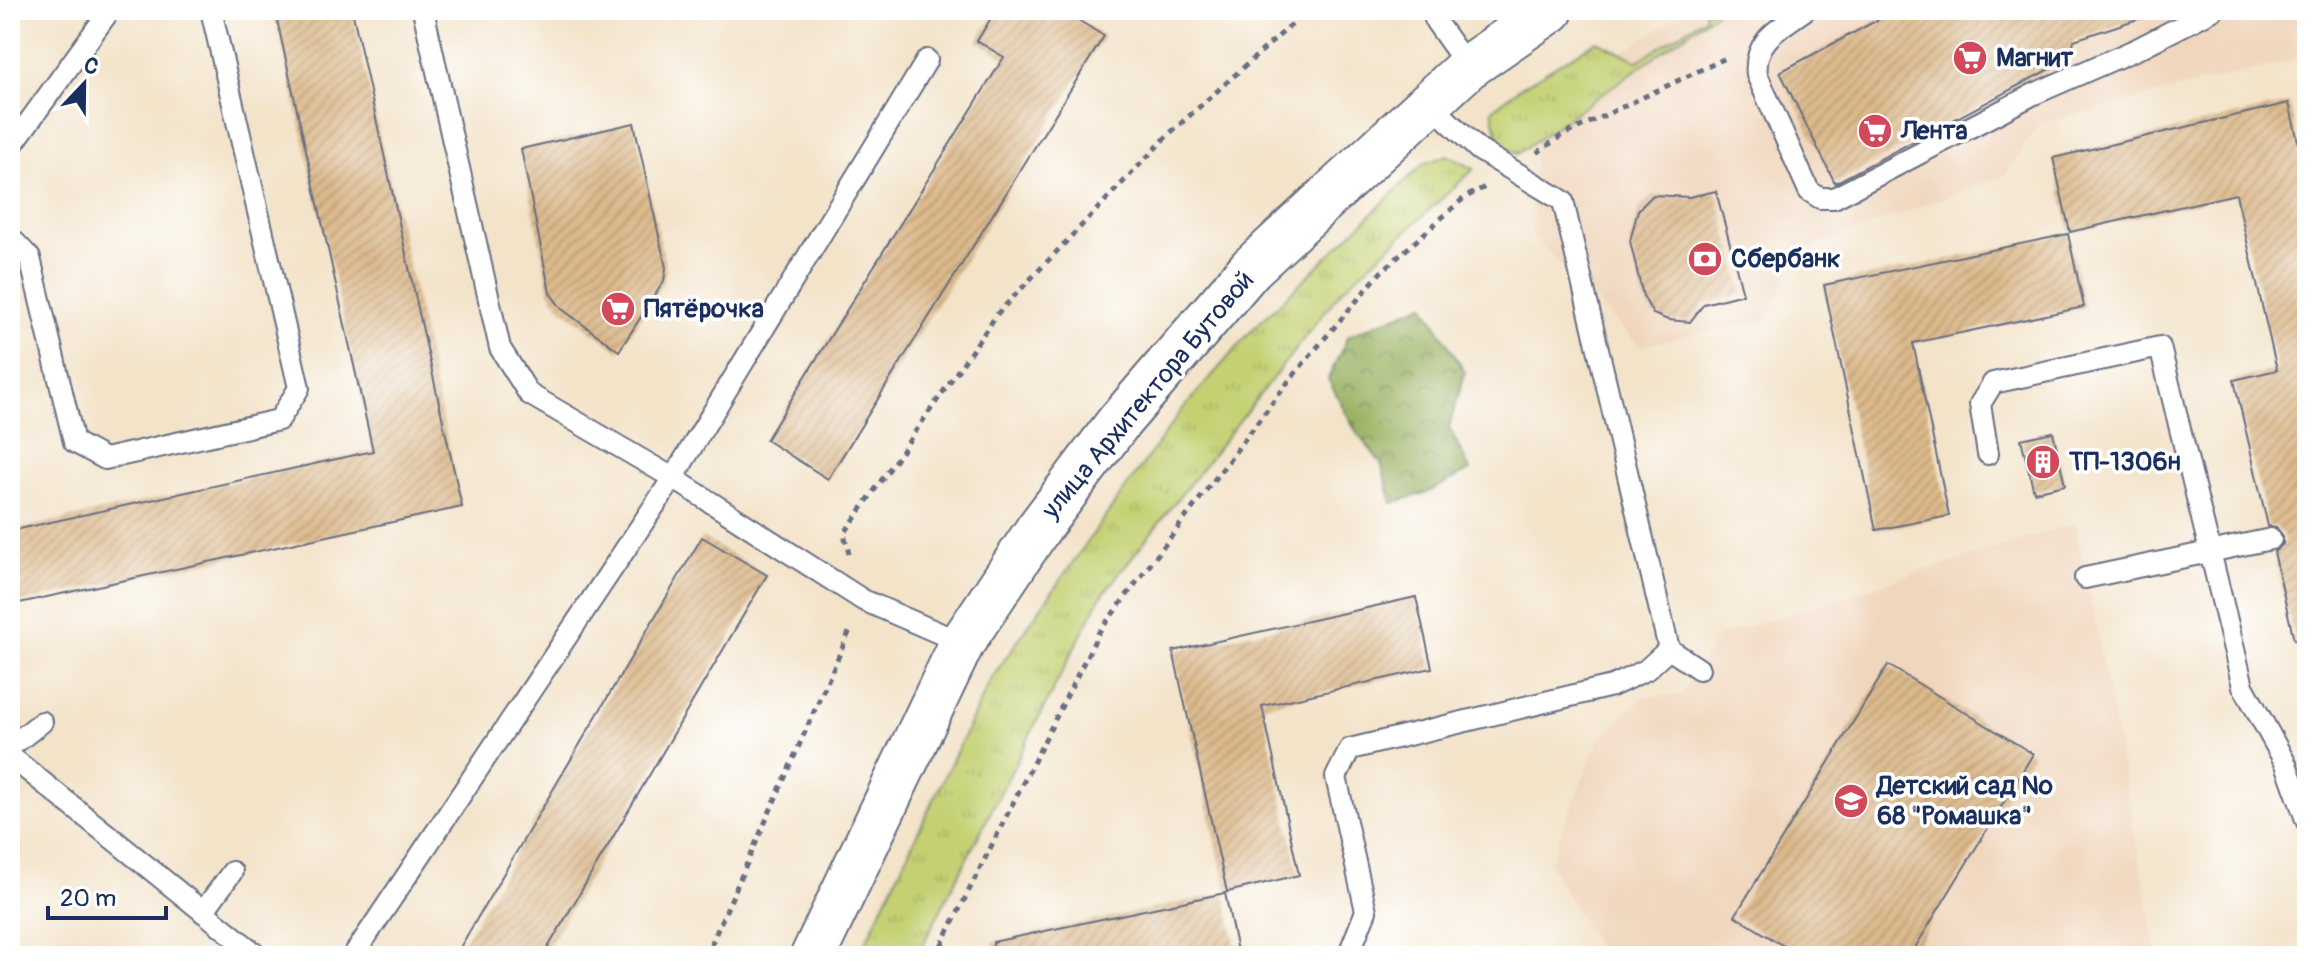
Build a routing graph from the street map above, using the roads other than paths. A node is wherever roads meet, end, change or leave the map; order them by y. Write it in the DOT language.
graph roads {
  1 [pos="110,10"];
  2 [pos="211,10"];
  3 [pos="423,10"];
  4 [pos="1432,10"];
  5 [pos="1551,10"];
  6 [pos="1805,10"];
  7 [pos="2213,10"];
  8 [pos="927,60"];
  9 [pos="1468,67"];
  10 [pos="1429,103"];
  11 [pos="10,148"];
  12 [pos="10,237"];
  13 [pos="1988,454"];
  14 [pos="673,478"];
  15 [pos="2271,539"];
  16 [pos="2209,555"];
  17 [pos="2085,578"];
  18 [pos="962,643"];
  19 [pos="1669,649"];
  20 [pos="1699,669"];
  21 [pos="42,722"];
  22 [pos="10,747"];
  23 [pos="10,756"];
  24 [pos="2307,822"];
  25 [pos="232,872"];
  26 [pos="203,912"];
  27 [pos="258,956"];
  28 [pos="353,956"];
  29 [pos="813,956"];
  30 [pos="1348,956"];
  1 -- 11 [label="lane"];
  2 -- 12 [label="lane"];
  3 -- 14 [label="lane"];
  4 -- 9 [label="lane"];
  5 -- 9 [label="main road, улица Архитектора Бутовой"];
  6 -- 7 [label="lane"];
  8 -- 14 [label="lane"];
  9 -- 10 [label="main road, улица Архитектора Бутовой"];
  10 -- 18 [label="main road, улица Архитектора Бутовой"];
  10 -- 19 [label="lane"];
  13 -- 16 [label="lane"];
  14 -- 18 [label="lane"];
  14 -- 28 [label="lane"];
  15 -- 16 [label="lane"];
  16 -- 17 [label="lane"];
  16 -- 24 [label="lane"];
  18 -- 29 [label="main road, улица Архитектора Бутовой"];
  19 -- 20 [label="lane"];
  19 -- 30 [label="lane"];
  21 -- 22 [label="lane"];
  23 -- 26 [label="lane"];
  25 -- 26 [label="lane"];
  26 -- 27 [label="lane"];
}
